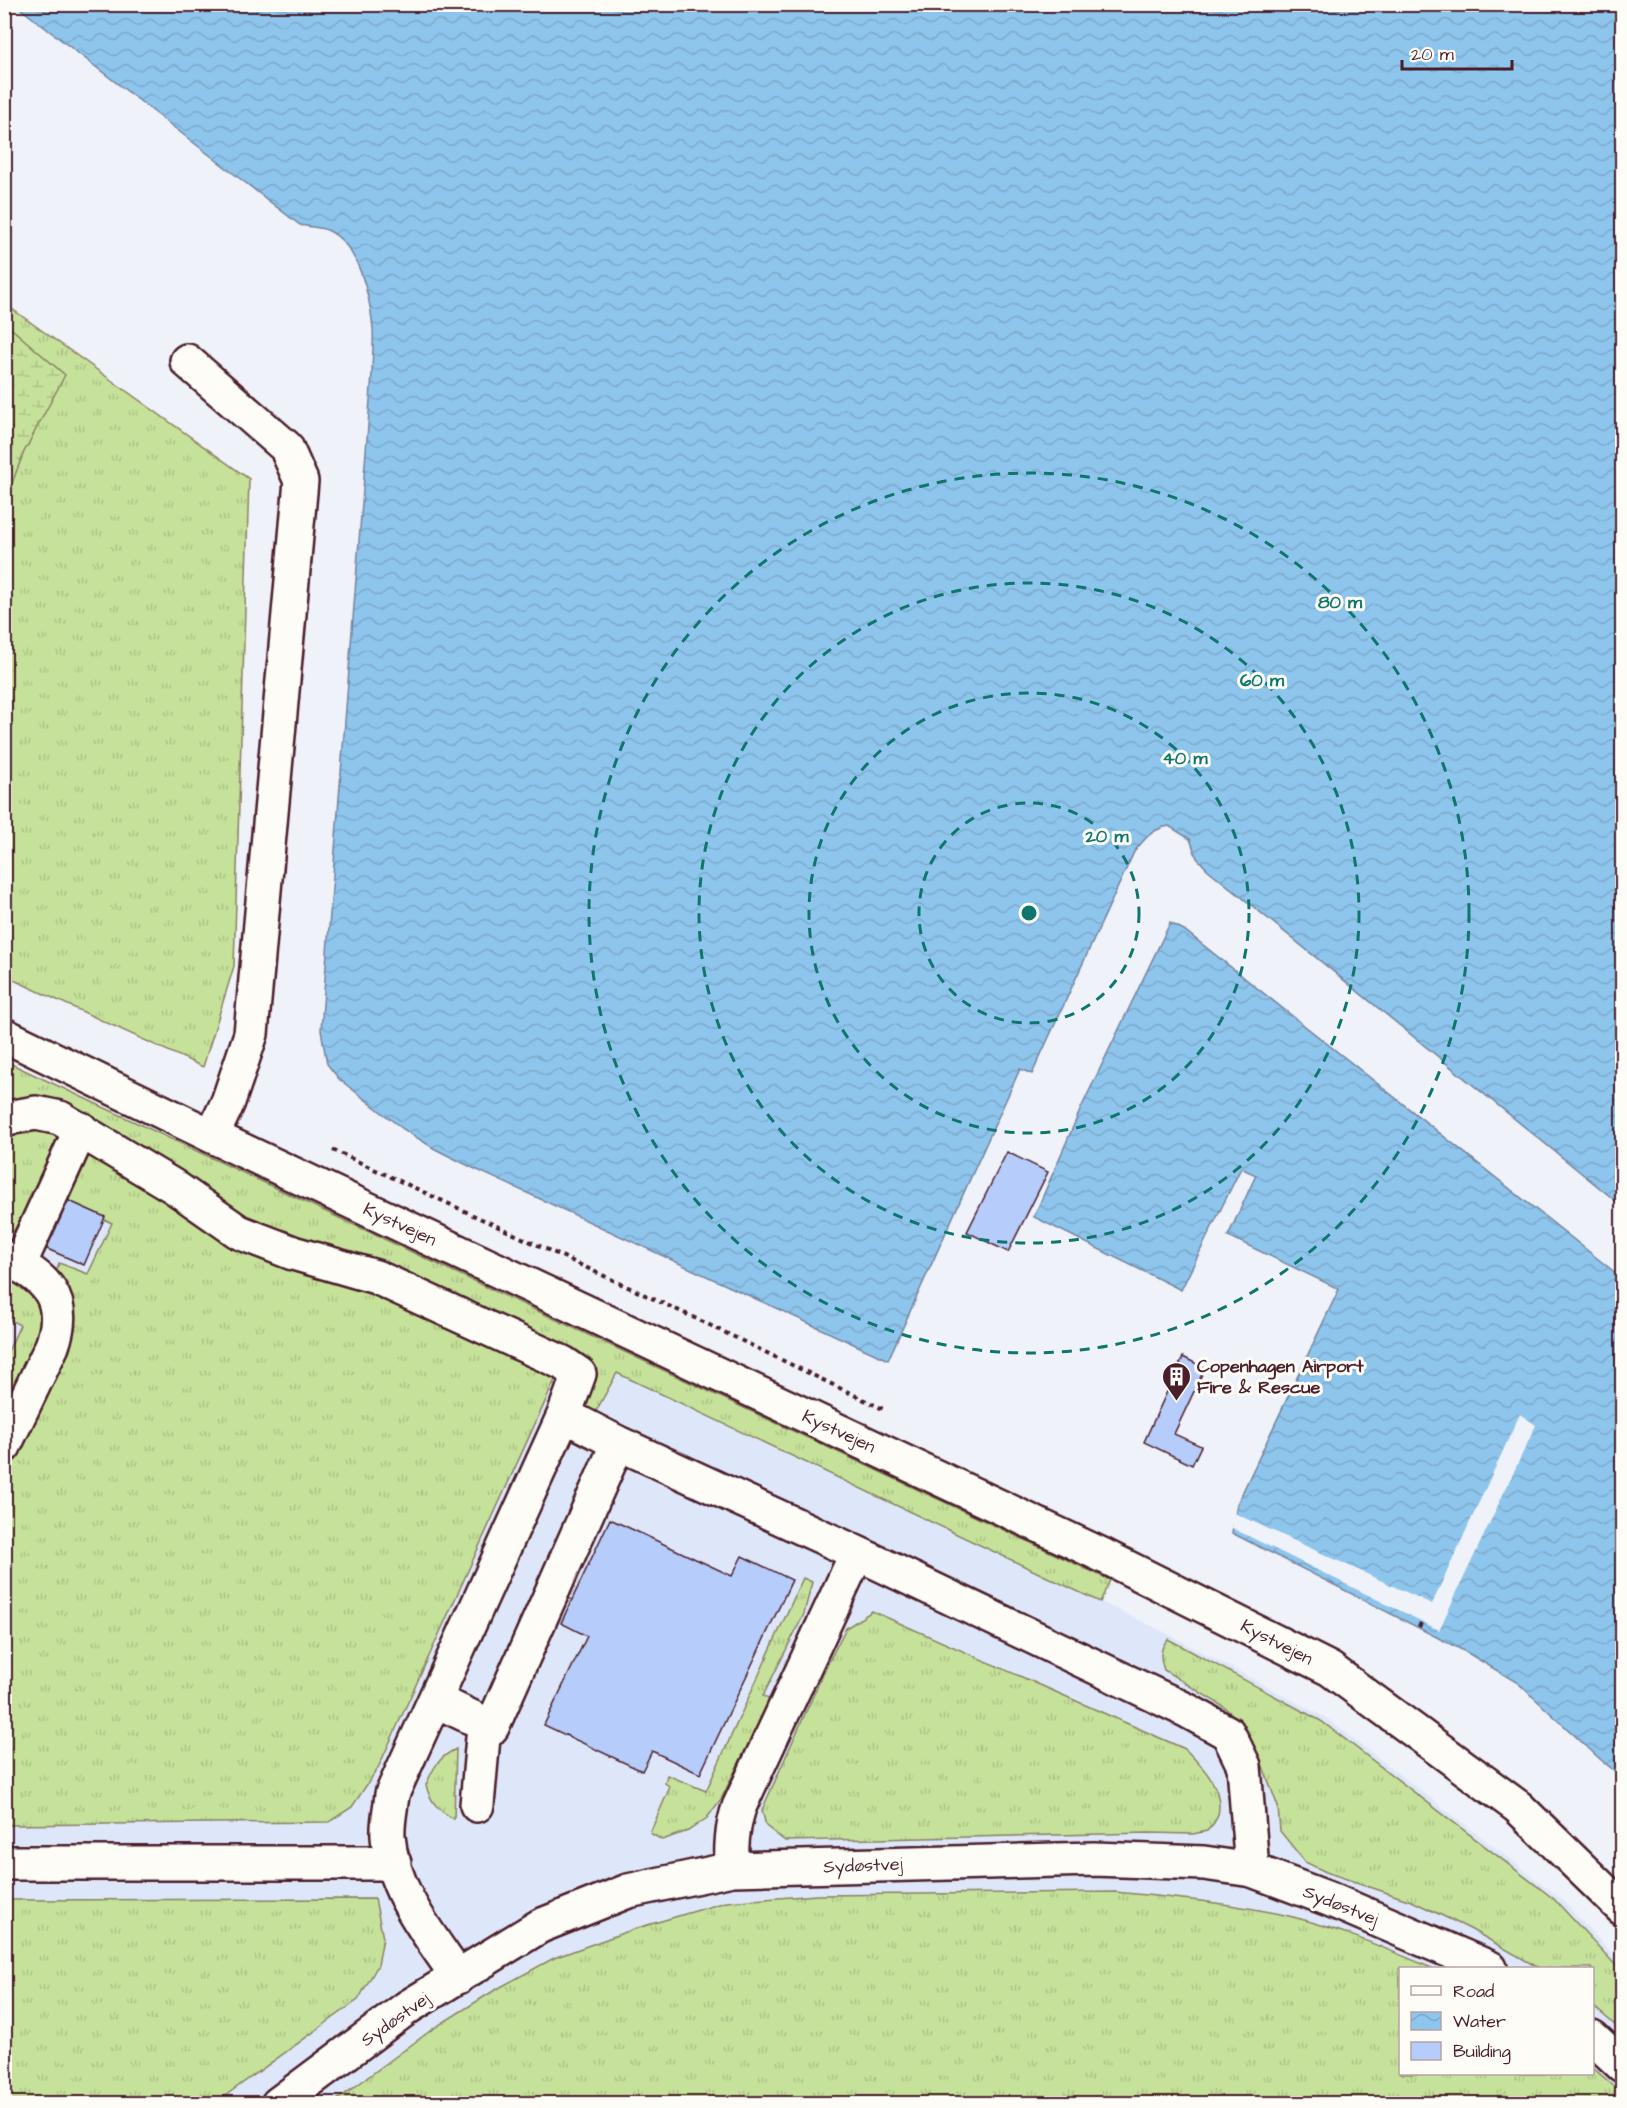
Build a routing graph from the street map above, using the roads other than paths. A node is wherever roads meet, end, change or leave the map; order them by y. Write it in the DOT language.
graph roads {
  1 [pos="187,361"];
  2 [pos="4,1035"];
  3 [pos="4,1121"];
  4 [pos="81,1129"];
  5 [pos="212,1136"];
  6 [pos="12,1262"];
  7 [pos="564,1415"];
  8 [pos="618,1443"];
  9 [pos="4,1446"];
  10 [pos="857,1553"];
  11 [pos="435,1700"];
  12 [pos="492,1727"];
  13 [pos="477,1805"];
  14 [pos="4,1863"];
  15 [pos="394,1863"];
  16 [pos="732,1869"];
  17 [pos="1252,1870"];
  18 [pos="1623,1908"];
  19 [pos="1488,1967"];
  20 [pos="458,1977"];
  21 [pos="1594,2038"];
  22 [pos="1623,2065"];
  23 [pos="278,2103"];
  1 -- 5 [label="street"];
  2 -- 5 [label="street, Kystvejen"];
  3 -- 4 [label="street"];
  4 -- 6 [label="street"];
  4 -- 7 [label="street"];
  5 -- 18 [label="street, Kystvejen"];
  6 -- 9 [label="street"];
  7 -- 8 [label="street"];
  7 -- 11 [label="street"];
  8 -- 10 [label="street"];
  8 -- 12 [label="street"];
  10 -- 16 [label="street"];
  10 -- 17 [label="street"];
  11 -- 12 [label="street"];
  11 -- 15 [label="street"];
  12 -- 13 [label="street"];
  14 -- 15 [label="street"];
  15 -- 20 [label="street"];
  16 -- 17 [label="street, Sydøstvej"];
  16 -- 20 [label="street, Sydøstvej"];
  17 -- 19 [label="street, Sydøstvej"];
  20 -- 23 [label="street, Sydøstvej"];
  21 -- 22 [label="street"];
}
